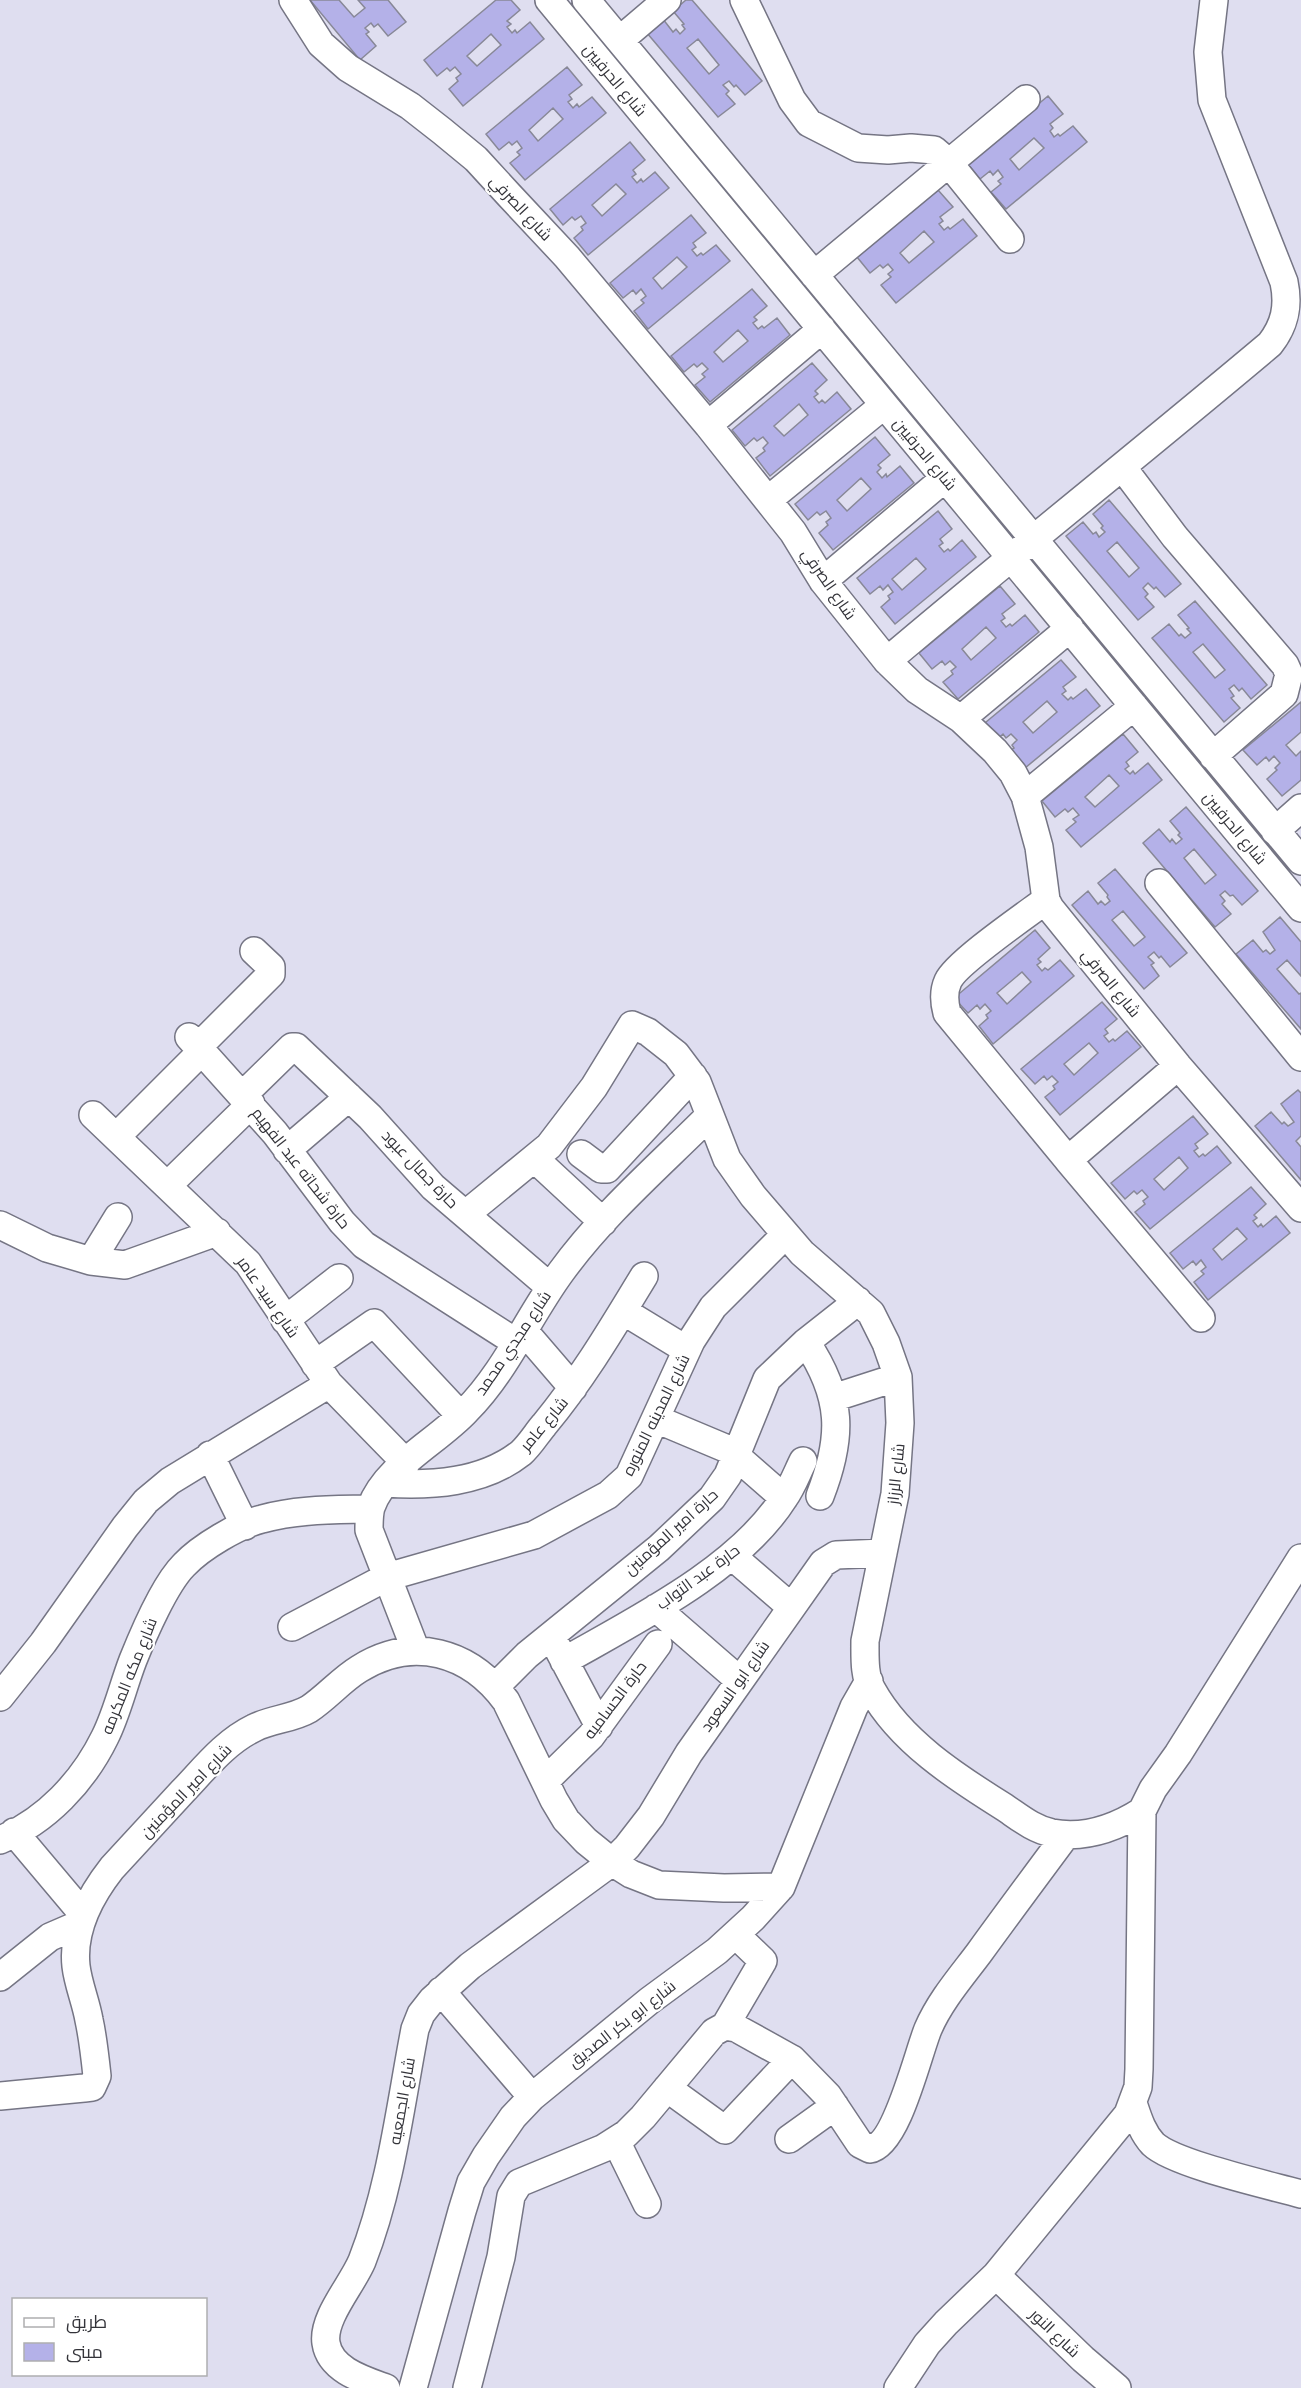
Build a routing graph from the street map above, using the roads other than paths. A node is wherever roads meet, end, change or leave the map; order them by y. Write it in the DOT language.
graph roads {
  1 [pos="293,0"];
  2 [pos="549,0"];
  3 [pos="586,0"];
  4 [pos="667,0"];
  5 [pos="744,0"];
  6 [pos="1214,0"];
  7 [pos="620,40"];
  8 [pos="663,93"];
  9 [pos="1026,99"];
  10 [pos="641,111"];
  11 [pos="948,162"];
  12 [pos="782,237"];
  13 [pos="1010,239"];
  14 [pos="761,255"];
  15 [pos="814,275"];
  16 [pos="822,329"];
  17 [pos="884,405"];
  18 [pos="708,425"];
  19 [pos="1122,468"];
  20 [pos="945,478"];
  21 [pos="768,500"];
  22 [pos="1031,539"];
  23 [pos="1010,556"];
  24 [pos="823,581"];
  25 [pos="1070,628"];
  26 [pos="887,661"];
  27 [pos="1134,706"];
  28 [pos="962,719"];
  29 [pos="1213,756"];
  30 [pos="1025,796"];
  31 [pos="1301,808"];
  32 [pos="1275,831"];
  33 [pos="1301,861"];
  34 [pos="1160,883"];
  35 [pos="1046,900"];
  36 [pos="1301,908"];
  37 [pos="254,951"];
  38 [pos="196,1045"];
  39 [pos="1301,1057"];
  40 [pos="1178,1066"];
  41 [pos="693,1076"];
  42 [pos="349,1097"];
  43 [pos="247,1100"];
  44 [pos="93,1115"];
  45 [pos="710,1116"];
  46 [pos="116,1137"];
  47 [pos="287,1150"];
  48 [pos="581,1154"];
  49 [pos="535,1159"];
  50 [pos="1068,1160"];
  51 [pos="168,1185"];
  52 [pos="1301,1208"];
  53 [pos="466,1214"];
  54 [pos="118,1217"];
  55 [pos="603,1222"];
  56 [pos="0,1226"];
  57 [pos="217,1232"];
  58 [pos="785,1235"];
  59 [pos="91,1262"];
  60 [pos="644,1276"];
  61 [pos="339,1278"];
  62 [pos="550,1287"];
  63 [pos="858,1301"];
  64 [pos="623,1311"];
  65 [pos="1201,1318"];
  66 [pos="285,1320"];
  67 [pos="520,1337"];
  68 [pos="806,1342"];
  69 [pos="687,1350"];
  70 [pos="322,1374"];
  71 [pos="898,1377"];
  72 [pos="573,1389"];
  73 [pos="833,1398"];
  74 [pos="461,1416"];
  75 [pos="656,1419"];
  76 [pos="737,1454"];
  77 [pos="210,1455"];
  78 [pos="802,1461"];
  79 [pos="406,1463"];
  80 [pos="385,1483"];
  81 [pos="820,1496"];
  82 [pos="784,1498"];
  83 [pos="370,1509"];
  84 [pos="245,1526"];
  85 [pos="884,1553"];
  86 [pos="732,1556"];
  87 [pos="1301,1558"];
  88 [pos="387,1577"];
  89 [pos="791,1606"];
  90 [pos="656,1608"];
  91 [pos="292,1627"];
  92 [pos="550,1634"];
  93 [pos="658,1644"];
  94 [pos="416,1651"];
  95 [pos="564,1661"];
  96 [pos="739,1680"];
  97 [pos="869,1681"];
  98 [pos="496,1686"];
  99 [pos="0,1697"];
  100 [pos="598,1726"];
  101 [pos="545,1781"];
  102 [pos="1142,1811"];
  103 [pos="1066,1835"];
  104 [pos="7,1836"];
  105 [pos="612,1862"];
  106 [pos="782,1887"];
  107 [pos="82,1919"];
  108 [pos="736,1935"];
  109 [pos="0,1977"];
  110 [pos="441,1991"];
  111 [pos="724,2026"];
  112 [pos="792,2059"];
  113 [pos="667,2088"];
  114 [pos="0,2096"];
  115 [pos="532,2097"];
  116 [pos="1133,2103"];
  117 [pos="835,2106"];
  118 [pos="789,2139"];
  119 [pos="616,2141"];
  120 [pos="1301,2194"];
  121 [pos="647,2204"];
  122 [pos="996,2275"];
  123 [pos="386,2388"];
  124 [pos="413,2388"];
  125 [pos="467,2388"];
  126 [pos="898,2388"];
  127 [pos="1117,2388"];
  1 -- 18 [label="street, شارع الصرفي"];
  2 -- 10 [label="street, شارع الحرفيين"];
  3 -- 7 [label="street, شارع الحرفيين"];
  4 -- 7 [label="street"];
  5 -- 11 [label="street"];
  6 -- 19 [label="street"];
  7 -- 8 [label="street, شارع الحرفيين"];
  8 -- 10 [label="street"];
  8 -- 12 [label="street, شارع الحرفيين"];
  9 -- 11 [label="street"];
  10 -- 14 [label="street, شارع الحرفيين"];
  11 -- 13 [label="street"];
  11 -- 15 [label="street"];
  12 -- 14 [label="street"];
  12 -- 15 [label="street, شارع الحرفيين"];
  14 -- 16 [label="street, شارع الحرفيين"];
  15 -- 22 [label="street, شارع الحرفيين"];
  16 -- 17 [label="street, شارع الحرفيين"];
  16 -- 18 [label="street"];
  17 -- 20 [label="street, شارع الحرفيين"];
  17 -- 21 [label="street"];
  18 -- 21 [label="street, شارع الصرفي"];
  19 -- 22 [label="street"];
  19 -- 29 [label="street"];
  20 -- 23 [label="street, شارع الحرفيين"];
  20 -- 24 [label="street"];
  21 -- 24 [label="street, شارع الصرفي"];
  22 -- 23 [label="street"];
  22 -- 29 [label="street, شارع الحرفيين"];
  23 -- 25 [label="street, شارع الحرفيين"];
  23 -- 26 [label="street"];
  24 -- 26 [label="street, شارع الصرفي"];
  25 -- 27 [label="street, شارع الحرفيين"];
  25 -- 28 [label="street"];
  26 -- 28 [label="street, شارع الصرفي"];
  27 -- 30 [label="street"];
  27 -- 36 [label="street, شارع الحرفيين"];
  28 -- 30 [label="street, شارع الصرفي"];
  29 -- 32 [label="street, شارع الحرفيين"];
  30 -- 35 [label="street, شارع الصرفي"];
  31 -- 32 [label="street"];
  32 -- 33 [label="street, شارع الحرفيين"];
  34 -- 39 [label="street"];
  35 -- 40 [label="street, شارع الصرفي"];
  35 -- 50 [label="street"];
  37 -- 38 [label="street"];
  38 -- 43 [label="street, حارة شحاته عبد الفهيم"];
  38 -- 46 [label="street"];
  40 -- 50 [label="street"];
  40 -- 52 [label="street, شارع الصرفي"];
  41 -- 45 [label="street, شارع الرزاز"];
  41 -- 48 [label="street"];
  41 -- 49 [label="street, شارع الرزاز"];
  42 -- 43 [label="street, حارة جمال عبود"];
  42 -- 47 [label="street"];
  42 -- 53 [label="street, حارة جمال عبود"];
  43 -- 47 [label="street, حارة شحاته عبد الفهيم"];
  43 -- 51 [label="street"];
  44 -- 46 [label="street, شارع سيد عامر"];
  45 -- 55 [label="street, شارع مجدي محمد"];
  45 -- 58 [label="street, شارع الرزاز"];
  46 -- 51 [label="street, شارع سيد عامر"];
  47 -- 67 [label="street, حارة شحاته عبد الفهيم"];
  49 -- 53 [label="street"];
  49 -- 55 [label="street"];
  50 -- 65 [label="street"];
  51 -- 57 [label="street, شارع سيد عامر"];
  53 -- 62 [label="street, حارة جمال عبود"];
  54 -- 59 [label="street"];
  55 -- 62 [label="street, شارع مجدي محمد"];
  56 -- 59 [label="street"];
  57 -- 59 [label="street"];
  57 -- 66 [label="street, شارع سيد عامر"];
  58 -- 63 [label="street, شارع الرزاز"];
  58 -- 69 [label="street, شارع المدينه المنوره"];
  60 -- 64 [label="street, شارع عامر"];
  61 -- 66 [label="street"];
  62 -- 67 [label="street, شارع مجدي محمد"];
  63 -- 68 [label="street, حارة امير المؤمنين"];
  63 -- 71 [label="street, شارع الرزاز"];
  64 -- 69 [label="street"];
  64 -- 72 [label="street, شارع عامر"];
  66 -- 70 [label="street, شارع سيد عامر"];
  67 -- 72 [label="street, حارة شحاته عبد الفهيم"];
  67 -- 74 [label="street, شارع مجدي محمد"];
  68 -- 73 [label="street"];
  68 -- 76 [label="street, حارة امير المؤمنين"];
  69 -- 75 [label="street, شارع المدينه المنوره"];
  70 -- 74 [label="street"];
  70 -- 77 [label="street"];
  70 -- 79 [label="street, شارع سيد عامر"];
  71 -- 73 [label="street"];
  71 -- 85 [label="street, شارع الرزاز"];
  72 -- 80 [label="street, شارع عامر"];
  73 -- 81 [label="street"];
  74 -- 79 [label="street, شارع مجدي محمد"];
  75 -- 76 [label="street"];
  75 -- 88 [label="street, شارع المدينه المنوره"];
  76 -- 82 [label="street"];
  76 -- 92 [label="street, حارة امير المؤمنين"];
  77 -- 84 [label="street"];
  77 -- 99 [label="street"];
  78 -- 82 [label="street, حارة عبد التواب"];
  79 -- 80 [label="street, شارع مجدي محمد"];
  80 -- 83 [label="street, شارع مجدي محمد"];
  82 -- 86 [label="street, حارة عبد التواب"];
  83 -- 84 [label="street, شارع مكه المكرمه"];
  83 -- 88 [label="street"];
  84 -- 104 [label="street, شارع مكه المكرمه"];
  85 -- 89 [label="street, شارع ابو السعود"];
  85 -- 97 [label="street, شارع الرزاز"];
  86 -- 89 [label="street"];
  86 -- 90 [label="street, حارة عبد التواب"];
  87 -- 102 [label="street"];
  88 -- 91 [label="street, شارع المدينه المنوره"];
  88 -- 94 [label="street"];
  89 -- 96 [label="street, شارع ابو السعود"];
  90 -- 95 [label="street, حارة عبد التواب"];
  90 -- 96 [label="street"];
  92 -- 95 [label="street"];
  92 -- 98 [label="street, حارة امير المؤمنين"];
  93 -- 100 [label="street, حارة الحساميه"];
  94 -- 98 [label="street, شارع امير المؤمنين"];
  94 -- 107 [label="street, شارع امير المؤمنين"];
  95 -- 100 [label="street"];
  96 -- 105 [label="street, شارع ابو السعود"];
  97 -- 103 [label="street, شارع الرزاز"];
  97 -- 106 [label="street, شارع ابو بكر الصديق"];
  98 -- 101 [label="street, شارع امير المؤمنين"];
  100 -- 101 [label="street, حارة الحساميه"];
  101 -- 105 [label="street, شارع امير المؤمنين"];
  102 -- 103 [label="street, شارع الرزاز"];
  102 -- 116 [label="street"];
  103 -- 117 [label="street"];
  104 -- 107 [label="street"];
  105 -- 106 [label="street, شارع امير المؤمنين"];
  105 -- 110 [label="street, شارع الجمعيه"];
  106 -- 108 [label="street, شارع ابو بكر الصديق"];
  107 -- 109 [label="street"];
  107 -- 114 [label="street, شارع امير المؤمنين"];
  108 -- 111 [label="street"];
  108 -- 115 [label="street, شارع ابو بكر الصديق"];
  110 -- 115 [label="street"];
  110 -- 123 [label="street, شارع الجمعيه"];
  111 -- 112 [label="street"];
  111 -- 113 [label="street"];
  112 -- 113 [label="street"];
  112 -- 117 [label="street"];
  113 -- 119 [label="street"];
  115 -- 124 [label="street, شارع ابو بكر الصديق"];
  116 -- 120 [label="street"];
  116 -- 122 [label="street"];
  117 -- 118 [label="street"];
  119 -- 121 [label="street"];
  119 -- 125 [label="street"];
  122 -- 126 [label="street"];
  122 -- 127 [label="street, شارع النور"];
}
